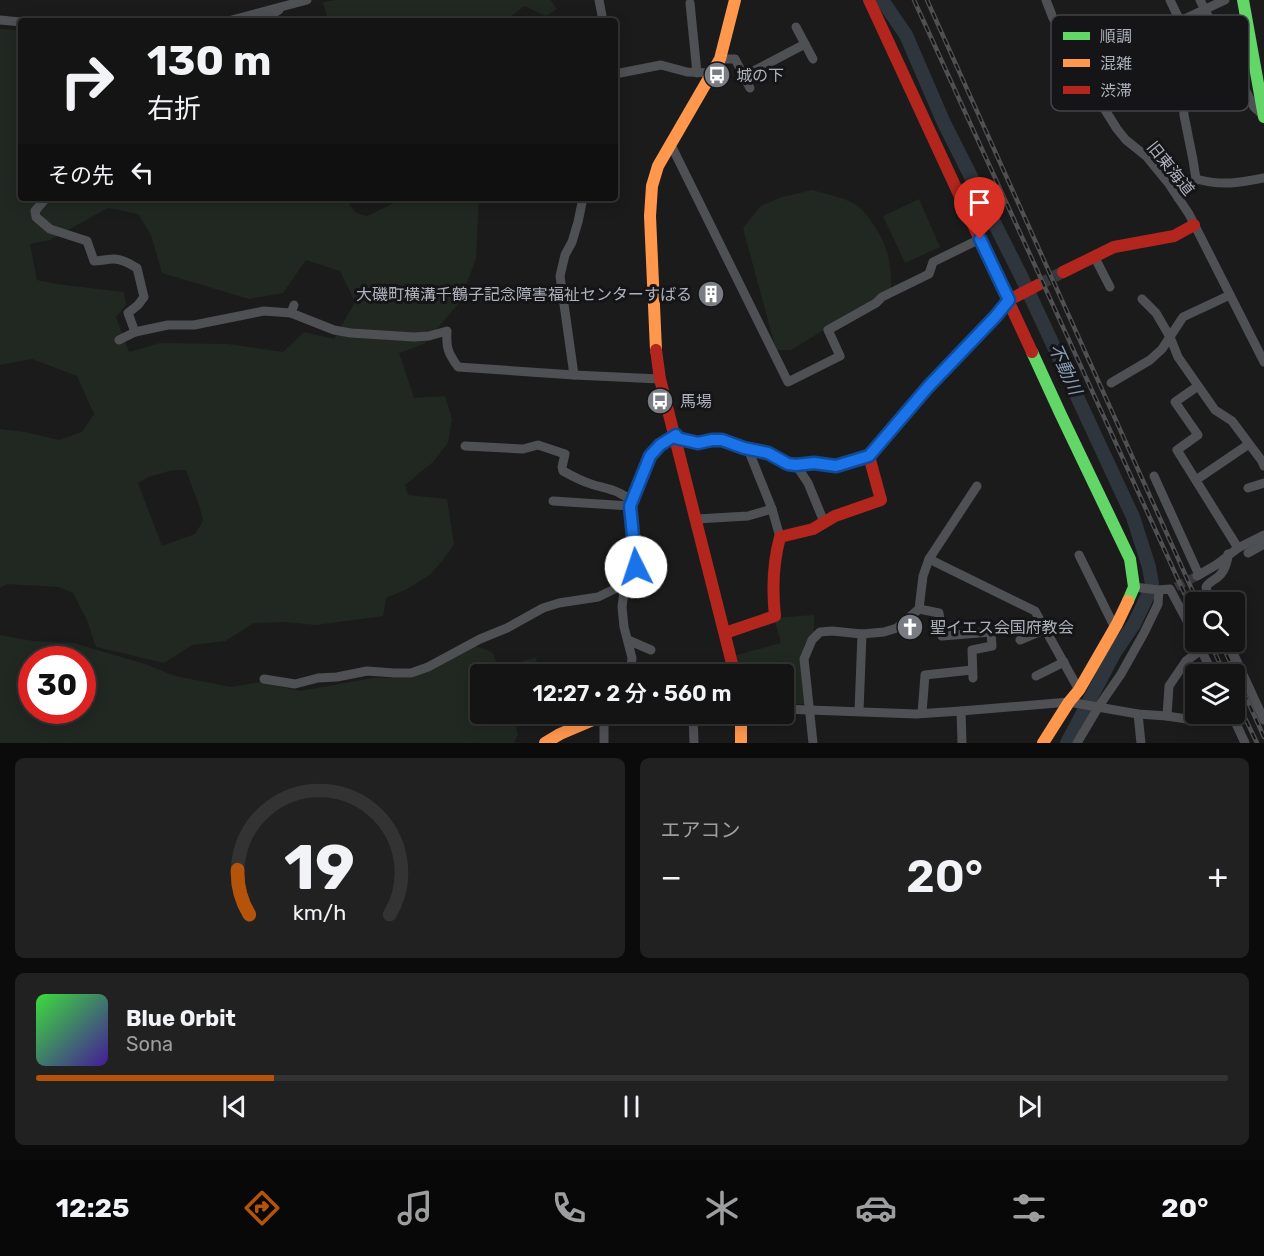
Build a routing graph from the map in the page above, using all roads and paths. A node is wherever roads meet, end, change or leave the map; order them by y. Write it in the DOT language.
graph roads {
  1 [pos="307,0"];
  2 [pos="599,0"];
  3 [pos="735,0"];
  4 [pos="869,0"];
  5 [pos="1046,0"];
  6 [pos="1170,0"];
  7 [pos="1225,0"];
  8 [pos="1243,0"];
  9 [pos="690,3"];
  10 [pos="289,4"];
  11 [pos="1202,4"];
  12 [pos="1052,15"];
  13 [pos="1174,15"];
  14 [pos="1187,15"];
  15 [pos="1246,15"];
  16 [pos="239,18"];
  17 [pos="267,18"];
  18 [pos="602,18"];
  19 [pos="0,20"];
  20 [pos="18,22"];
  21 [pos="796,27"];
  22 [pos="1249,33"];
  23 [pos="805,44"];
  24 [pos="720,59"];
  25 [pos="813,59"];
  26 [pos="618,73"];
  27 [pos="697,73"];
  28 [pos="712,73"];
  29 [pos="744,75"];
  30 [pos="750,88"];
  31 [pos="1249,97"];
  32 [pos="1106,111"];
  33 [pos="1184,111"];
  34 [pos="1264,116"];
  35 [pos="670,143"];
  36 [pos="1264,178"];
  37 [pos="1196,179"];
  38 [pos="1178,198"];
  39 [pos="43,201"];
  40 [pos="582,201"];
  41 [pos="1194,225"];
  42 [pos="980,239"];
  43 [pos="1094,256"];
  44 [pos="1063,273"];
  45 [pos="1038,285"];
  46 [pos="1110,287"];
  47 [pos="1230,296"];
  48 [pos="1142,299"];
  49 [pos="1009,300"];
  50 [pos="135,332"];
  51 [pos="1170,337"];
  52 [pos="119,340"];
  53 [pos="1264,362"];
  54 [pos="574,375"];
  55 [pos="660,379"];
  56 [pos="1111,383"];
  57 [pos="1198,386"];
  58 [pos="676,437"];
  59 [pos="1249,444"];
  60 [pos="465,446"];
  61 [pos="748,449"];
  62 [pos="869,456"];
  63 [pos="796,465"];
  64 [pos="1264,466"];
  65 [pos="1154,476"];
  66 [pos="1196,480"];
  67 [pos="1264,483"];
  68 [pos="977,486"];
  69 [pos="1248,488"];
  70 [pos="554,501"];
  71 [pos="631,504"];
  72 [pos="772,509"];
  73 [pos="697,519"];
  74 [pos="824,522"];
  75 [pos="1264,535"];
  76 [pos="780,537"];
  77 [pos="1264,544"];
  78 [pos="1238,548"];
  79 [pos="1248,553"];
  80 [pos="1228,554"];
  81 [pos="1079,555"];
  82 [pos="928,559"];
  83 [pos="625,584"];
  84 [pos="1134,587"];
  85 [pos="1159,590"];
  86 [pos="1207,592"];
  87 [pos="920,609"];
  88 [pos="1185,614"];
  89 [pos="1115,627"];
  90 [pos="1046,629"];
  91 [pos="725,633"];
  92 [pos="862,634"];
  93 [pos="628,640"];
  94 [pos="1020,640"];
  95 [pos="1194,652"];
  96 [pos="1233,652"];
  97 [pos="632,658"];
  98 [pos="1064,662"];
  99 [pos="631,664"];
  100 [pos="732,664"];
  101 [pos="1036,676"];
  102 [pos="264,679"];
  103 [pos="1079,690"];
  104 [pos="1069,702"];
  105 [pos="1099,706"];
  106 [pos="794,709"];
  107 [pos="810,710"];
  108 [pos="859,711"];
  109 [pos="961,711"];
  110 [pos="922,713"];
  111 [pos="1138,714"];
  112 [pos="1167,716"];
  113 [pos="1263,717"];
  114 [pos="1185,719"];
  115 [pos="584,724"];
  116 [pos="604,724"];
  117 [pos="693,724"];
  118 [pos="741,724"];
  119 [pos="1236,724"];
  120 [pos="545,743"];
  121 [pos="604,743"];
  122 [pos="694,743"];
  123 [pos="741,743"];
  124 [pos="813,743"];
  125 [pos="962,743"];
  126 [pos="1043,743"];
  127 [pos="1077,743"];
  128 [pos="1141,743"];
  129 [pos="1245,743"];
  1 -- 10 [label="street"];
  2 -- 18 [label="street"];
  3 -- 24 [label="main road"];
  4 -- 42 [label="main road"];
  5 -- 12 [label="street, 旧東海道"];
  6 -- 13 [label="street"];
  7 -- 11 [label="street"];
  8 -- 15 [label="main road"];
  9 -- 27 [label="street"];
  10 -- 16 [label="street"];
  10 -- 17 [label="street"];
  11 -- 14 [label="street"];
  19 -- 20 [label="street"];
  21 -- 23 [label="street"];
  22 -- 34 [label="main road"];
  23 -- 25 [label="street"];
  23 -- 29 [label="street"];
  24 -- 28 [label="main road"];
  24 -- 29 [label="street"];
  26 -- 27 [label="street"];
  27 -- 28 [label="street"];
  28 -- 35 [label="main road"];
  29 -- 30 [label="street"];
  31 -- 34 [label="street"];
  32 -- 38 [label="street, 旧東海道"];
  33 -- 37 [label="street"];
  35 -- 42 [label="street"];
  35 -- 55 [label="main road"];
  36 -- 37 [label="street"];
  37 -- 38 [label="street"];
  38 -- 41 [label="street, 旧東海道"];
  39 -- 50 [label="street"];
  40 -- 54 [label="street"];
  41 -- 43 [label="main road"];
  41 -- 47 [label="street, 旧東海道"];
  42 -- 49 [label="main road"];
  43 -- 44 [label="main road"];
  43 -- 46 [label="street"];
  45 -- 49 [label="main road"];
  47 -- 51 [label="street"];
  47 -- 53 [label="street, 旧東海道"];
  48 -- 51 [label="street"];
  49 -- 62 [label="main road"];
  49 -- 84 [label="main road"];
  50 -- 52 [label="street"];
  50 -- 54 [label="street"];
  51 -- 56 [label="street"];
  51 -- 57 [label="street"];
  54 -- 55 [label="street"];
  55 -- 58 [label="main road"];
  57 -- 59 [label="street"];
  57 -- 66 [label="street"];
  58 -- 61 [label="street"];
  58 -- 71 [label="street"];
  58 -- 73 [label="main road"];
  59 -- 64 [label="street"];
  59 -- 66 [label="street"];
  60 -- 71 [label="street"];
  61 -- 63 [label="street"];
  61 -- 72 [label="street"];
  62 -- 63 [label="street"];
  62 -- 74 [label="main road"];
  63 -- 74 [label="street"];
  65 -- 80 [label="street"];
  66 -- 78 [label="street"];
  67 -- 69 [label="street"];
  68 -- 82 [label="street"];
  70 -- 71 [label="street"];
  71 -- 83 [label="street"];
  72 -- 73 [label="street"];
  72 -- 76 [label="street"];
  73 -- 91 [label="main road"];
  74 -- 76 [label="main road"];
  75 -- 78 [label="street"];
  76 -- 91 [label="main road"];
  77 -- 79 [label="street"];
  78 -- 80 [label="street"];
  80 -- 86 [label="street"];
  81 -- 89 [label="street"];
  82 -- 87 [label="street"];
  82 -- 90 [label="street"];
  83 -- 93 [label="street"];
  83 -- 102 [label="street"];
  84 -- 85 [label="street"];
  84 -- 89 [label="main road"];
  85 -- 88 [label="street"];
  85 -- 105 [label="street"];
  87 -- 92 [label="street"];
  87 -- 110 [label="street"];
  89 -- 103 [label="main road"];
  90 -- 94 [label="street"];
  90 -- 98 [label="street"];
  91 -- 100 [label="main road"];
  92 -- 107 [label="street"];
  92 -- 108 [label="street"];
  93 -- 97 [label="street"];
  93 -- 97 [label="street"];
  95 -- 112 [label="street"];
  96 -- 113 [label="street"];
  97 -- 99 [label="street"];
  98 -- 101 [label="street"];
  98 -- 103 [label="street"];
  103 -- 104 [label="main road"];
  104 -- 105 [label="street"];
  104 -- 109 [label="street"];
  104 -- 126 [label="main road"];
  105 -- 111 [label="street"];
  105 -- 127 [label="street"];
  106 -- 107 [label="street"];
  107 -- 108 [label="street"];
  107 -- 124 [label="street"];
  108 -- 110 [label="street"];
  109 -- 110 [label="street"];
  109 -- 125 [label="street"];
  111 -- 112 [label="street"];
  111 -- 128 [label="street"];
  112 -- 114 [label="street"];
  115 -- 120 [label="main road"];
  116 -- 121 [label="street"];
  117 -- 122 [label="street"];
  118 -- 123 [label="main road"];
  119 -- 129 [label="street"];
}
